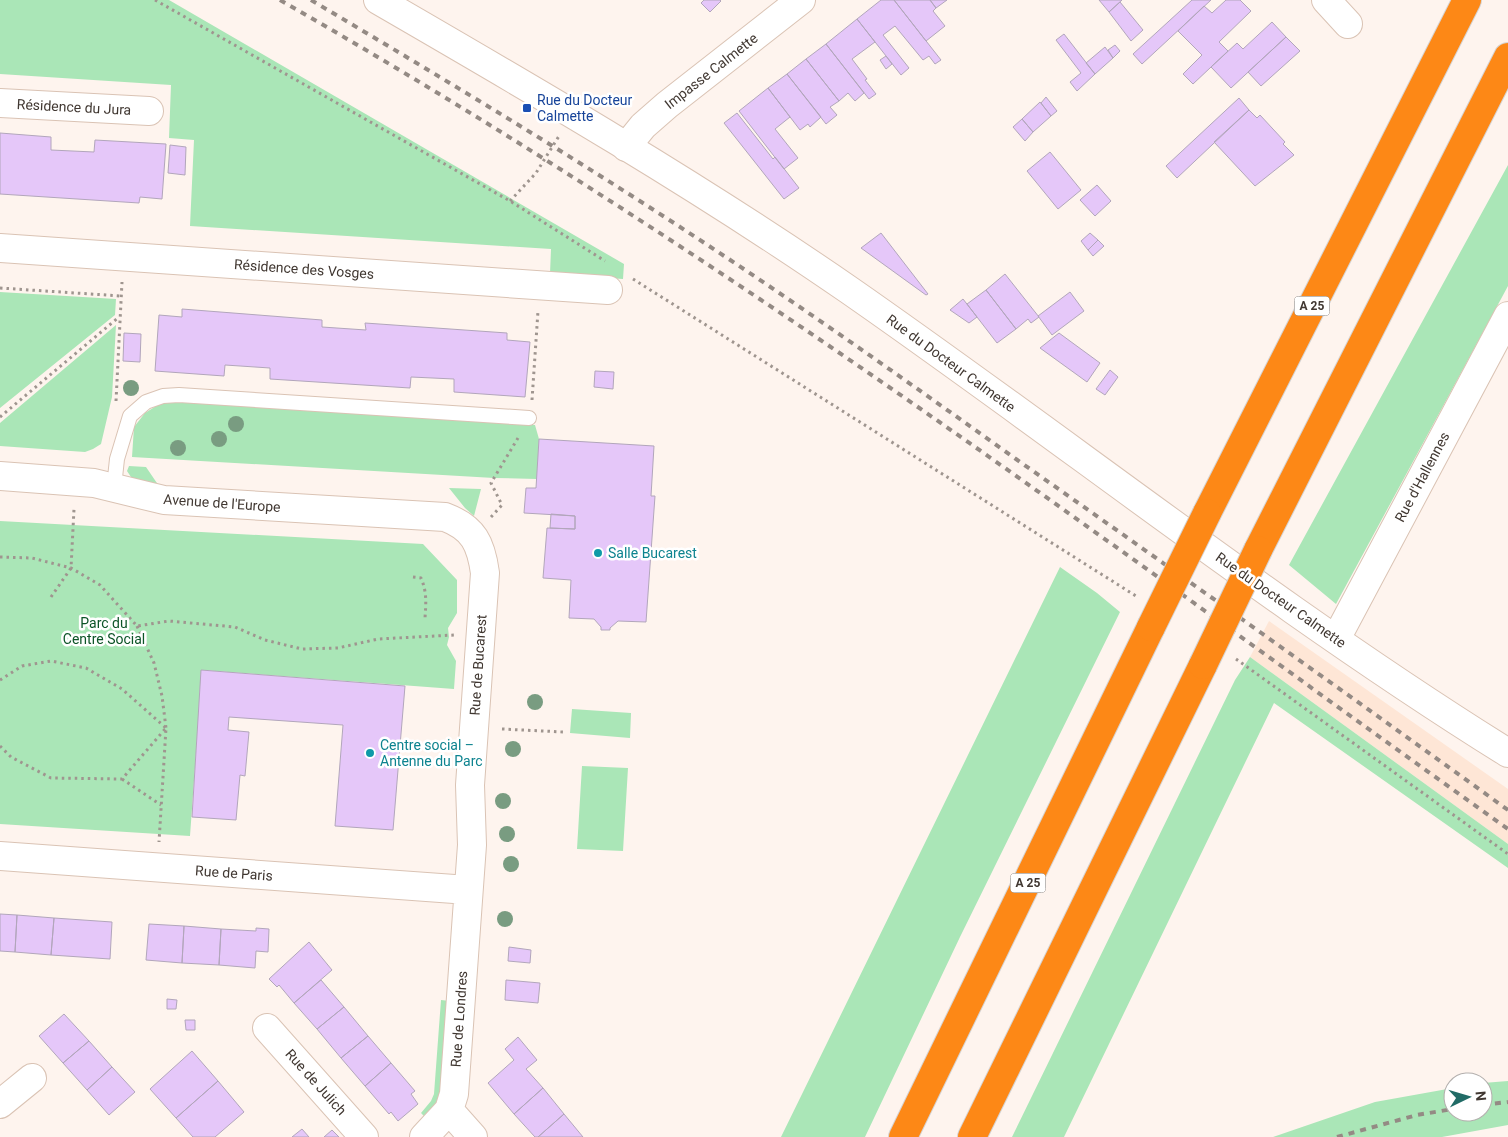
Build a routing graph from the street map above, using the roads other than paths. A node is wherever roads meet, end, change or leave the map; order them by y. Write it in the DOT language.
graph roads {
  1 [pos="378,0"];
  2 [pos="801,0"];
  3 [pos="1326,0"];
  4 [pos="1467,0"];
  5 [pos="1348,24"];
  6 [pos="1508,58"];
  7 [pos="1508,98"];
  8 [pos="0,103"];
  9 [pos="149,111"];
  10 [pos="626,146"];
  11 [pos="1423,225"];
  12 [pos="0,248"];
  13 [pos="615,277"];
  14 [pos="1508,316"];
  15 [pos="529,418"];
  16 [pos="0,476"];
  17 [pos="114,487"];
  18 [pos="445,517"];
  19 [pos="1336,639"];
  20 [pos="1508,753"];
  21 [pos="0,856"];
  22 [pos="468,890"];
  23 [pos="267,1028"];
  24 [pos="32,1078"];
  25 [pos="0,1104"];
  26 [pos="449,1110"];
  27 [pos="364,1137"];
  28 [pos="424,1137"];
  29 [pos="473,1137"];
  30 [pos="903,1137"];
  31 [pos="972,1137"];
  1 -- 10 [label="street, Rue du Docteur Calmette"];
  2 -- 10 [label="street, Impasse Calmette"];
  3 -- 5 [label="street"];
  4 -- 30 [label="highway, A 25, bridge"];
  6 -- 11 [label="highway"];
  7 -- 11 [label="highway"];
  8 -- 9 [label="street, Résidence du Jura"];
  10 -- 19 [label="street, Rue du Docteur Calmette"];
  11 -- 31 [label="highway, bridge"];
  12 -- 13 [label="street, Résidence des Vosges"];
  14 -- 19 [label="street, Rue d'Hallennes"];
  15 -- 17 [label="lane"];
  16 -- 17 [label="street, Avenue de l'Europe"];
  17 -- 18 [label="street, Avenue de l'Europe"];
  18 -- 22 [label="street, Rue de Bucarest"];
  19 -- 20 [label="street, Rue du Docteur Calmette"];
  21 -- 22 [label="street, Rue de Paris"];
  22 -- 26 [label="street, Rue de Londres"];
  23 -- 27 [label="street, Rue de Julich"];
  24 -- 25 [label="street"];
  26 -- 28 [label="street, Rue de Londres"];
  26 -- 29 [label="street"];
}
